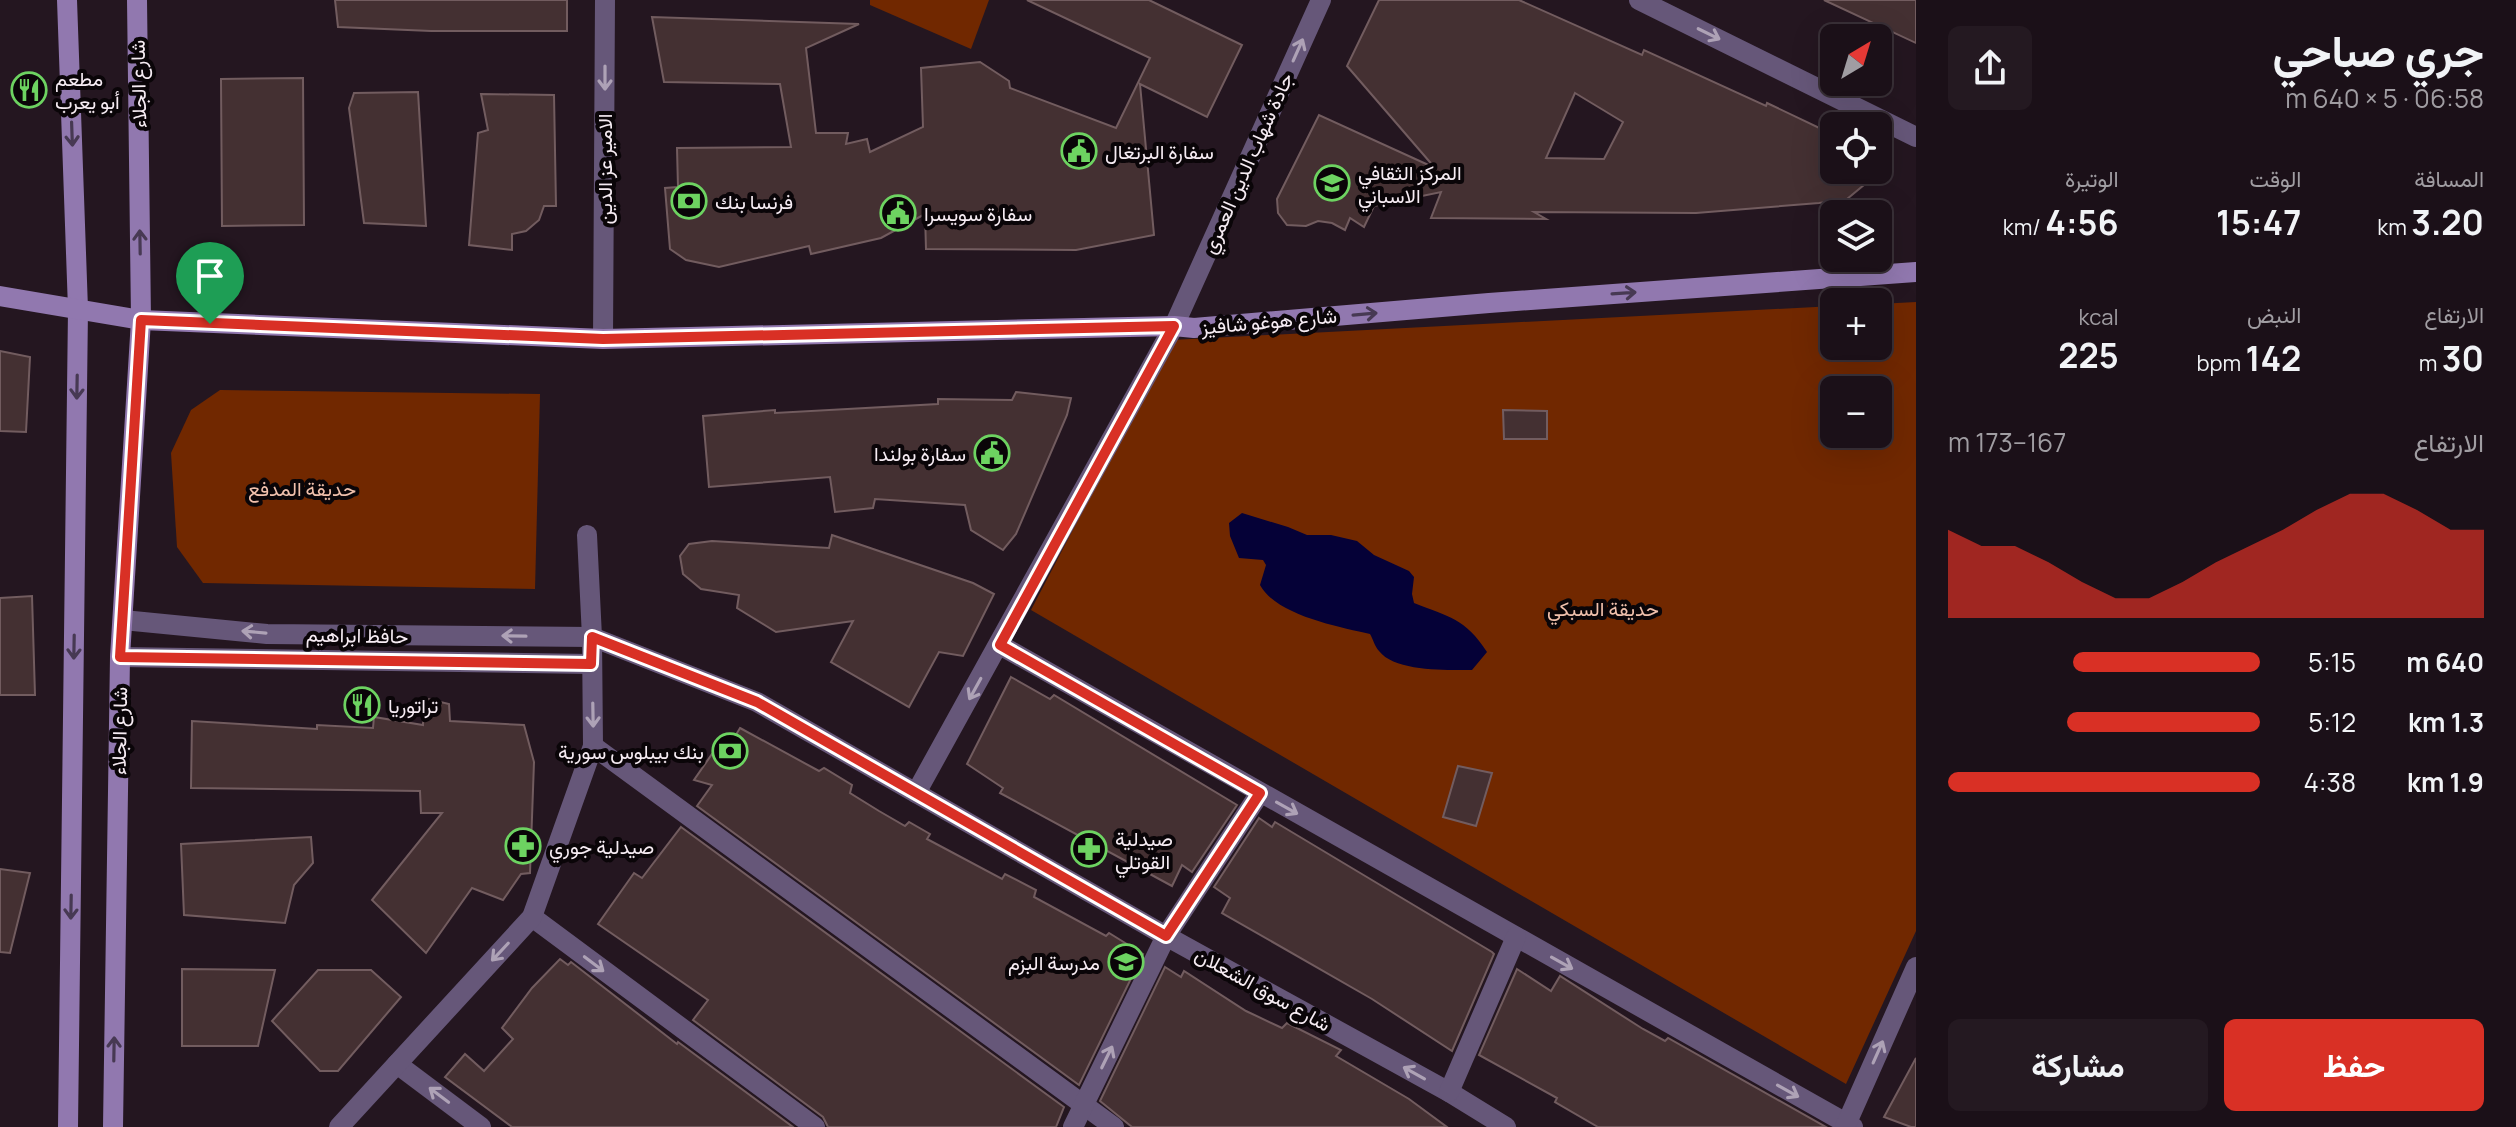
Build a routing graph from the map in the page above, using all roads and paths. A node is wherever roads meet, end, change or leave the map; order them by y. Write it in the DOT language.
graph roads {
  1 [pos="67,0"];
  2 [pos="137,0"];
  3 [pos="605,0"];
  4 [pos="1321,0"];
  5 [pos="1642,1"];
  6 [pos="1916,137"];
  7 [pos="1916,272"];
  8 [pos="0,296"];
  9 [pos="78,309"];
  10 [pos="141,320"];
  11 [pos="1174,326"];
  12 [pos="603,339"];
  13 [pos="587,535"];
  14 [pos="123,620"];
  15 [pos="592,637"];
  16 [pos="1000,645"];
  17 [pos="120,657"];
  18 [pos="591,664"];
  19 [pos="593,746"];
  20 [pos="916,793"];
  21 [pos="1260,793"];
  22 [pos="532,917"];
  23 [pos="1166,936"];
  24 [pos="1516,937"];
  25 [pos="1916,967"];
  26 [pos="397,1064"];
  27 [pos="1449,1092"];
  28 [pos="1083,1105"];
  29 [pos="1848,1126"];
  30 [pos="68,1127"];
  31 [pos="113,1127"];
  32 [pos="339,1127"];
  33 [pos="481,1127"];
  34 [pos="815,1127"];
  35 [pos="1073,1127"];
  36 [pos="1114,1127"];
  37 [pos="1506,1127"];
  1 -- 9 [label="main road, one-way"];
  10 -- 2 [label="main road, شارع الجلاء, one-way"];
  3 -- 12 [label="street, الامير عز الدين, one-way"];
  11 -- 4 [label="street, جادة شهاب الدين العمري, one-way"];
  5 -- 6 [label="street, one-way"];
  11 -- 7 [label="main road, شارع هوغو شافيز, one-way"];
  8 -- 9 [label="main road, شارع هوغو شافيز"];
  9 -- 10 [label="main road, شارع هوغو شافيز"];
  9 -- 30 [label="main road, one-way"];
  10 -- 12 [label="main road, شارع هوغو شافيز"];
  10 -- 14 [label="main road, شارع الجلاء"];
  11 -- 12 [label="main road, شارع هوغو شافيز"];
  11 -- 16 [label="street, جادة شهاب الدين العمري"];
  13 -- 15 [label="street"];
  15 -- 14 [label="street, حافظ ابراهيم, one-way"];
  14 -- 17 [label="main road, شارع الجلاء"];
  15 -- 18 [label="street"];
  15 -- 20 [label="street, شارع سوق الشعلان"];
  16 -- 20 [label="street, جادة شهاب الدين العمري, one-way"];
  16 -- 21 [label="street"];
  17 -- 18 [label="street"];
  31 -- 17 [label="main road, شارع الجلاء, one-way"];
  18 -- 19 [label="street, one-way"];
  19 -- 22 [label="street"];
  19 -- 28 [label="street"];
  20 -- 23 [label="street, شارع سوق الشعلان"];
  21 -- 23 [label="street"];
  21 -- 24 [label="street, one-way"];
  22 -- 26 [label="street, one-way"];
  22 -- 34 [label="street, one-way"];
  27 -- 23 [label="street, شارع سوق الشعلان, one-way"];
  28 -- 23 [label="street, one-way"];
  24 -- 27 [label="street"];
  24 -- 29 [label="street, one-way"];
  29 -- 25 [label="street, one-way"];
  26 -- 32 [label="street"];
  33 -- 26 [label="street, one-way"];
  27 -- 37 [label="street, شارع سوق الشعلان"];
  28 -- 35 [label="street"];
  28 -- 36 [label="street"];
}
